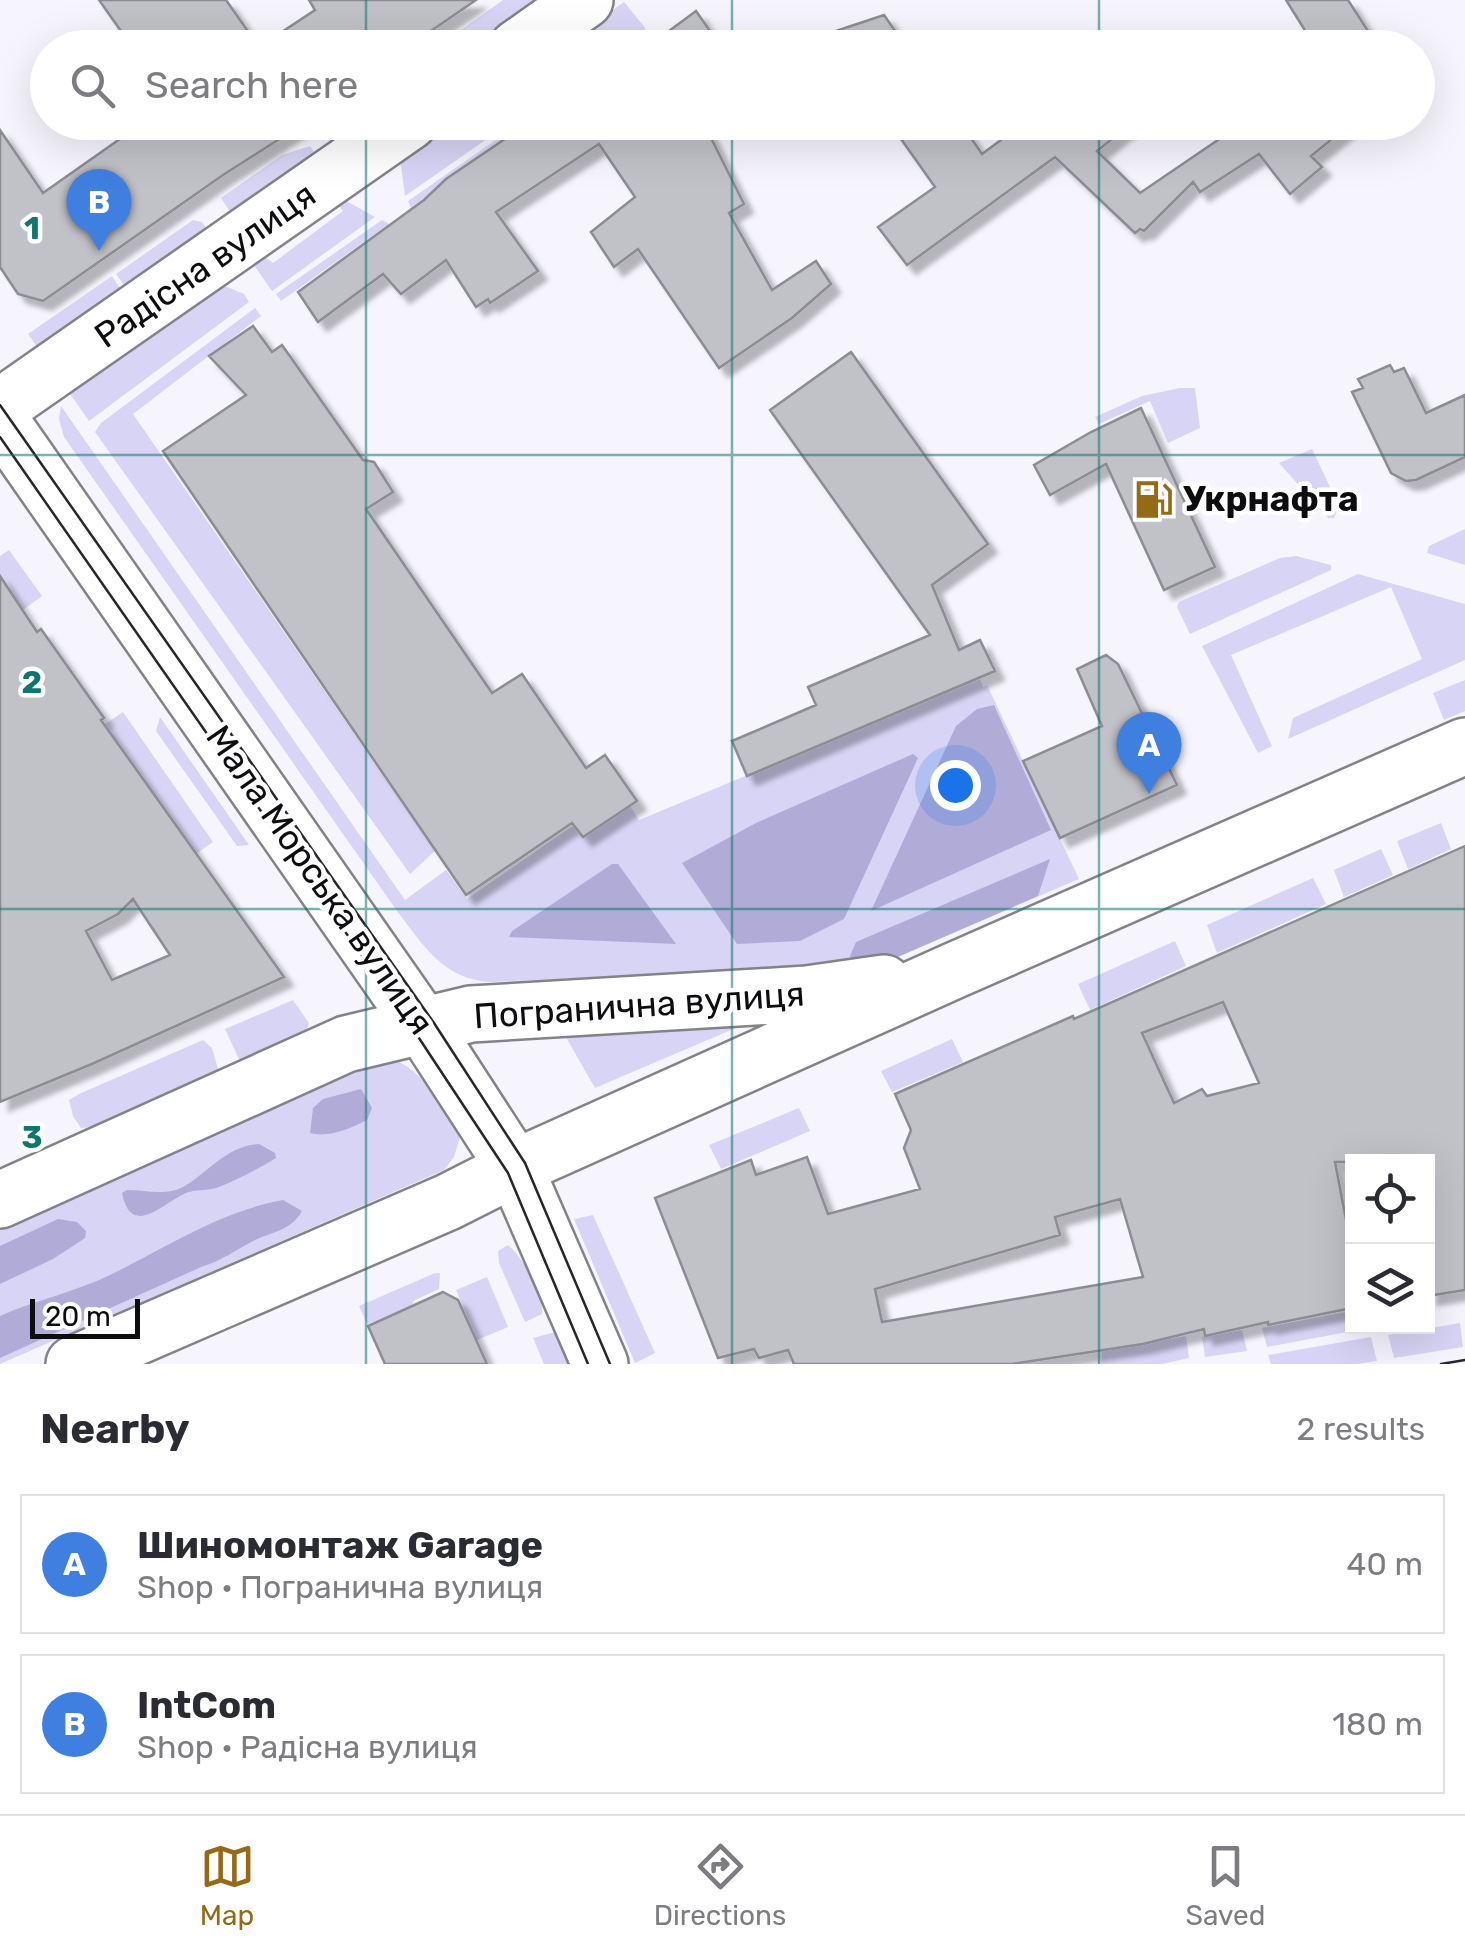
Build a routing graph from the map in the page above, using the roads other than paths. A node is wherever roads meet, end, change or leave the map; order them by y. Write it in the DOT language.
graph roads {
  1 [pos="585,0"];
  2 [pos="542,30"];
  3 [pos="383,140"];
  4 [pos="0,407"];
  5 [pos="0,420"];
  6 [pos="1465,746"];
  7 [pos="953,971"];
  8 [pos="423,1026"];
  9 [pos="515,1168"];
  10 [pos="0,1200"];
  11 [pos="74,1364"];
  12 [pos="600,1364"];
  1 -- 2 [label="main road"];
  3 -- 4 [label="main road, Радісна вулиця"];
  5 -- 8 [label="main road, Мала Морська вулиця"];
  6 -- 7 [label="main road, Погранична вулиця"];
  7 -- 8 [label="main road, Погранична вулиця"];
  7 -- 9 [label="main road, Погранична вулиця"];
  8 -- 9 [label="main road, Мала Морська вулиця"];
  8 -- 10 [label="main road, Погранична вулиця"];
  9 -- 11 [label="main road, Погранична вулиця"];
  9 -- 12 [label="main road, Мала Морська вулиця"];
}
